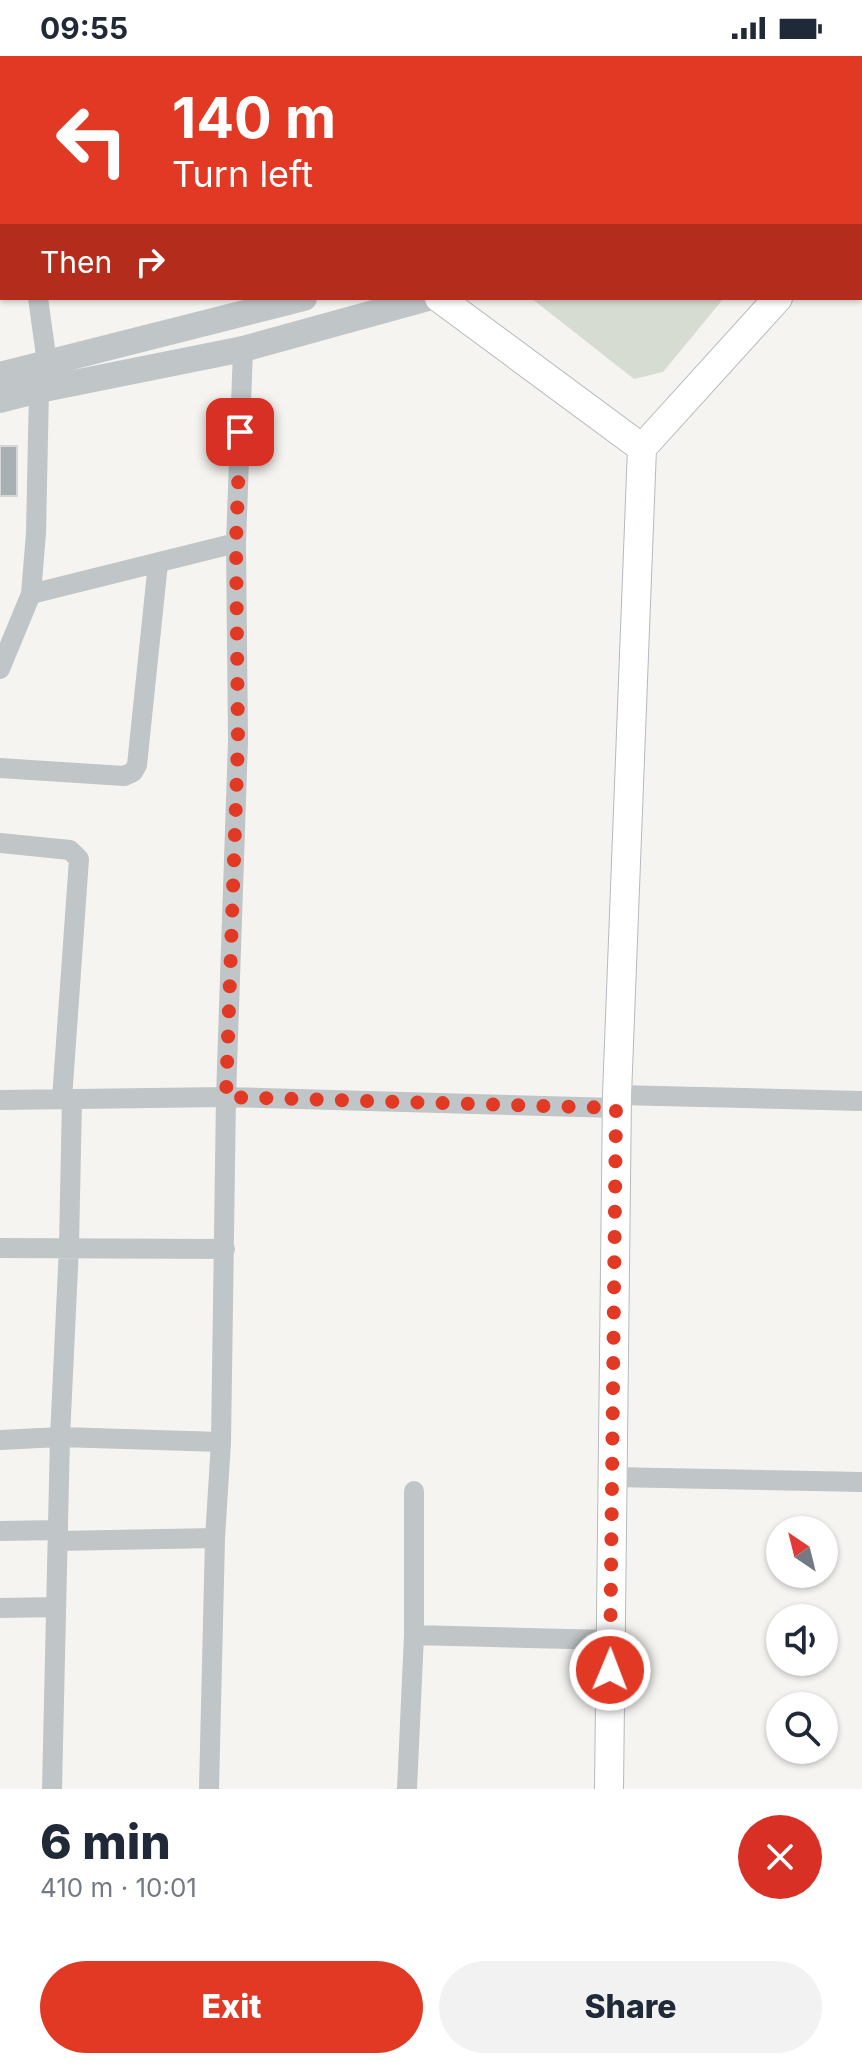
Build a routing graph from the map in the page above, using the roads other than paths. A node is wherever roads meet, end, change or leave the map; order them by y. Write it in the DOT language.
graph roads {
  1 [pos="38,300"];
  2 [pos="288,300"];
  3 [pos="421,300"];
  4 [pos="442,300"];
  5 [pos="776,300"];
  6 [pos="247,305"];
  7 [pos="243,349"];
  8 [pos="47,363"];
  9 [pos="0,375"];
  10 [pos="39,390"];
  11 [pos="0,400"];
  12 [pos="642,448"];
  13 [pos="236,543"];
  14 [pos="158,563"];
  15 [pos="31,594"];
  16 [pos="0,669"];
  17 [pos="0,768"];
  18 [pos="0,843"];
  19 [pos="226,1097"];
  20 [pos="67,1099"];
  21 [pos="0,1100"];
  22 [pos="862,1101"];
  23 [pos="616,1102"];
  24 [pos="69,1247"];
  25 [pos="0,1248"];
  26 [pos="225,1249"];
  27 [pos="60,1437"];
  28 [pos="0,1440"];
  29 [pos="221,1442"];
  30 [pos="612,1477"];
  31 [pos="862,1482"];
  32 [pos="414,1491"];
  33 [pos="0,1531"];
  34 [pos="58,1535"];
  35 [pos="215,1538"];
  36 [pos="56,1607"];
  37 [pos="0,1608"];
  38 [pos="414,1635"];
  39 [pos="611,1640"];
  40 [pos="52,1789"];
  41 [pos="209,1789"];
  42 [pos="407,1789"];
  43 [pos="609,1789"];
  1 -- 8 [label="street"];
  2 -- 6 [label="street"];
  3 -- 7 [label="street"];
  4 -- 12 [label="main road"];
  5 -- 12 [label="main road"];
  6 -- 8 [label="street"];
  7 -- 10 [label="street"];
  7 -- 13 [label="street"];
  8 -- 9 [label="street"];
  10 -- 11 [label="street"];
  10 -- 15 [label="street"];
  12 -- 23 [label="main road"];
  13 -- 14 [label="street"];
  13 -- 19 [label="street"];
  14 -- 15 [label="street"];
  14 -- 17 [label="street"];
  15 -- 16 [label="street"];
  18 -- 20 [label="street"];
  19 -- 20 [label="street"];
  19 -- 23 [label="street"];
  19 -- 26 [label="street"];
  20 -- 21 [label="street"];
  20 -- 24 [label="street"];
  22 -- 23 [label="street"];
  23 -- 30 [label="main road"];
  24 -- 25 [label="street"];
  24 -- 26 [label="street"];
  24 -- 27 [label="street"];
  26 -- 29 [label="street"];
  27 -- 28 [label="street"];
  27 -- 29 [label="street"];
  27 -- 34 [label="street"];
  29 -- 35 [label="street"];
  30 -- 31 [label="street"];
  30 -- 39 [label="main road"];
  32 -- 38 [label="street"];
  33 -- 34 [label="street"];
  34 -- 35 [label="street"];
  34 -- 36 [label="street"];
  35 -- 41 [label="street"];
  36 -- 37 [label="street"];
  36 -- 40 [label="street"];
  38 -- 39 [label="street"];
  38 -- 42 [label="street"];
  39 -- 43 [label="main road"];
}
